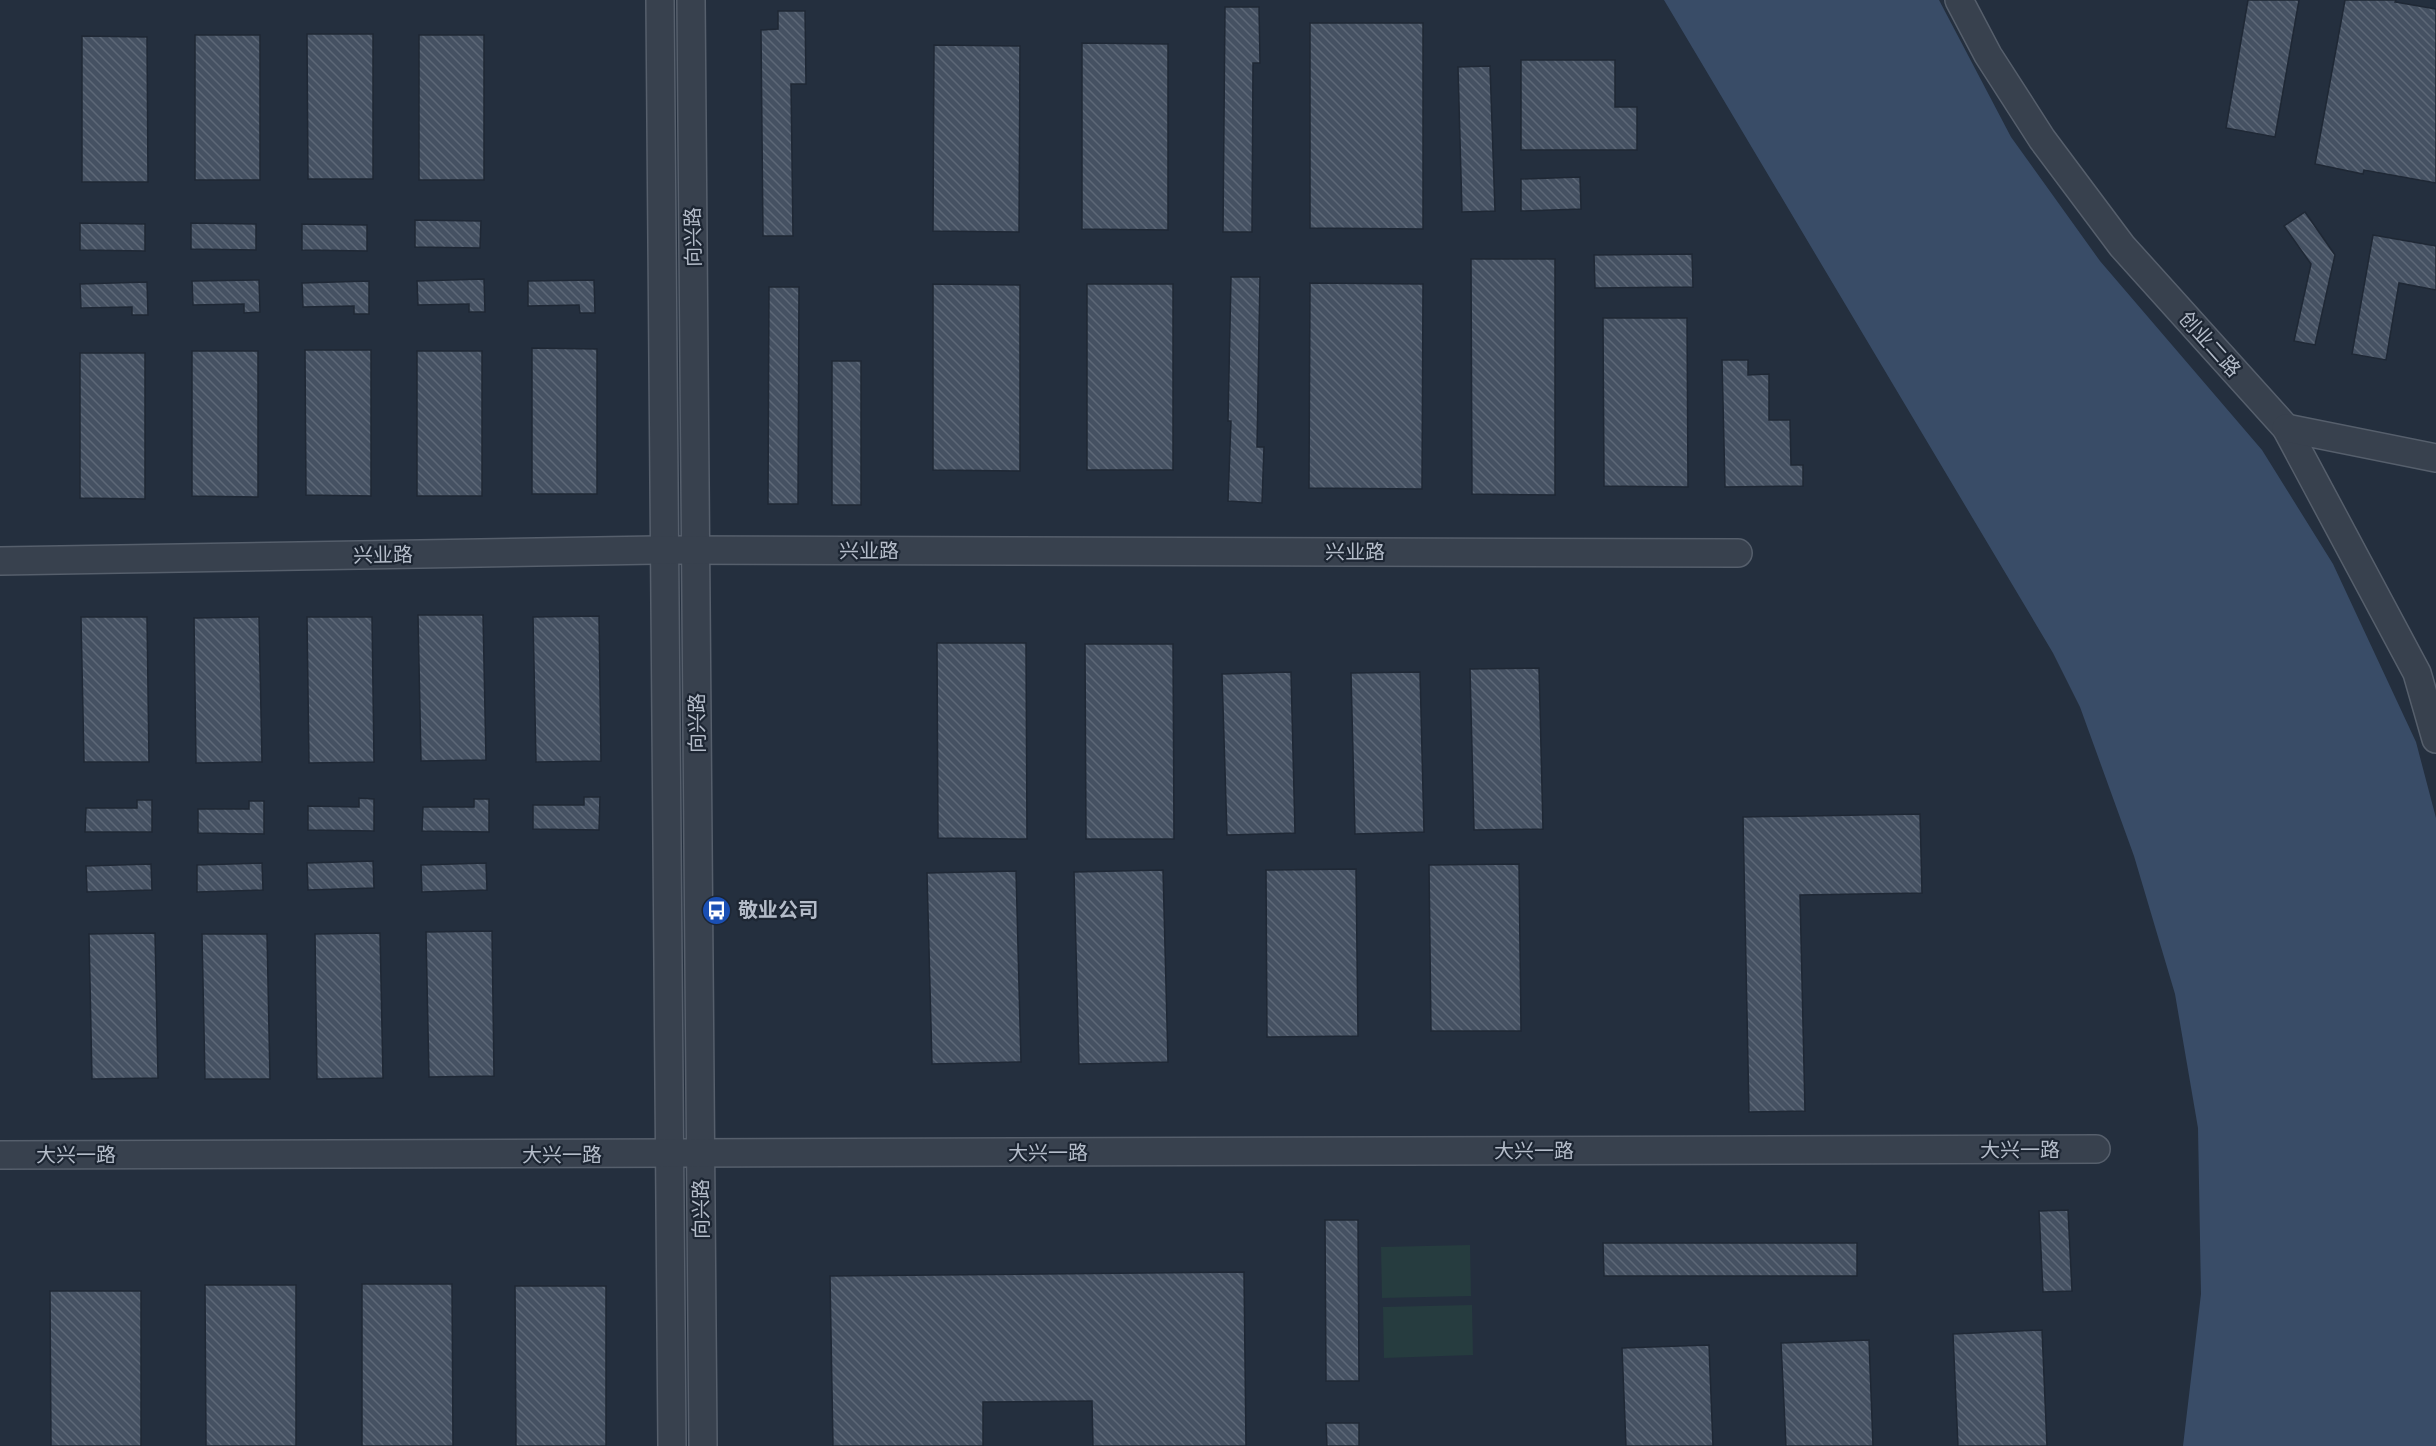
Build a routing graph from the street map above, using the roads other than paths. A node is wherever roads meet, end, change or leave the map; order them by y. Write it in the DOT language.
graph roads {
  1 [pos="660,0"];
  2 [pos="691,0"];
  3 [pos="1959,0"];
  4 [pos="2286,428"];
  5 [pos="2436,458"];
  6 [pos="665,550"];
  7 [pos="696,550"];
  8 [pos="1738,553"];
  9 [pos="0,561"];
  10 [pos="2436,739"];
  11 [pos="2096,1149"];
  12 [pos="670,1154"];
  13 [pos="701,1154"];
  14 [pos="0,1155"];
  15 [pos="672,1446"];
  16 [pos="703,1446"];
  1 -- 6 [label="street, 向兴路"];
  2 -- 7 [label="street, 向兴路"];
  3 -- 4 [label="street, 创业二路"];
  4 -- 5 [label="street"];
  4 -- 10 [label="street, 创业二路"];
  6 -- 7 [label="street, 兴业路"];
  6 -- 9 [label="street, 兴业路"];
  6 -- 12 [label="street, 向兴路"];
  7 -- 8 [label="street, 兴业路"];
  7 -- 13 [label="street, 向兴路"];
  11 -- 13 [label="street, 大兴一路"];
  12 -- 13 [label="street, 大兴一路"];
  12 -- 14 [label="street, 大兴一路"];
  12 -- 15 [label="street, 向兴路"];
  13 -- 16 [label="street, 向兴路"];
}
